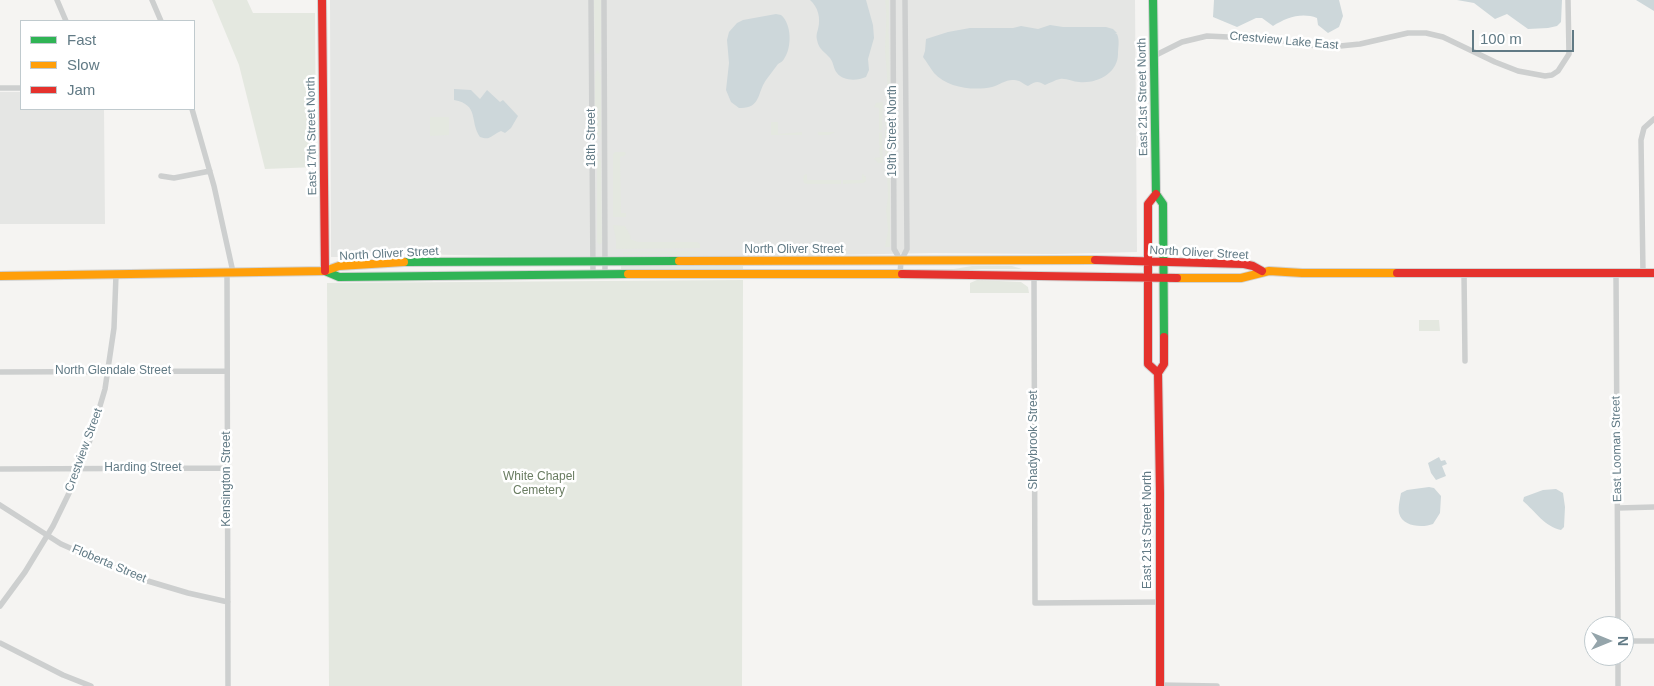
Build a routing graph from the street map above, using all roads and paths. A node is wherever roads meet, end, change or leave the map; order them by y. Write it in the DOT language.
graph roads {
  1 [pos="57,0"];
  2 [pos="152,0"];
  3 [pos="322,0"];
  4 [pos="591,0"];
  5 [pos="604,0"];
  6 [pos="892,0"];
  7 [pos="905,0"];
  8 [pos="1153,0"];
  9 [pos="1568,0"];
  10 [pos="66,20"];
  11 [pos="161,20"];
  12 [pos="1154,56"];
  13 [pos="0,88"];
  14 [pos="20,88"];
  15 [pos="192,110"];
  16 [pos="1654,119"];
  17 [pos="210,171"];
  18 [pos="161,176"];
  19 [pos="1156,194"];
  20 [pos="901,261"];
  21 [pos="1148,261"];
  22 [pos="593,262"];
  23 [pos="605,262"];
  24 [pos="1164,262"];
  25 [pos="325,271"];
  26 [pos="1262,271"];
  27 [pos="230,272"];
  28 [pos="1464,272"];
  29 [pos="1616,273"];
  30 [pos="1643,273"];
  31 [pos="1654,273"];
  32 [pos="900,274"];
  33 [pos="116,275"];
  34 [pos="593,275"];
  35 [pos="605,275"];
  36 [pos="0,276"];
  37 [pos="1034,276"];
  38 [pos="1148,277"];
  39 [pos="1164,278"];
  40 [pos="1465,360"];
  41 [pos="108,371"];
  42 [pos="227,371"];
  43 [pos="0,372"];
  44 [pos="1158,373"];
  45 [pos="79,468"];
  46 [pos="227,468"];
  47 [pos="0,469"];
  48 [pos="0,505"];
  49 [pos="1654,507"];
  50 [pos="1618,508"];
  51 [pos="47,536"];
  52 [pos="228,602"];
  53 [pos="1160,602"];
  54 [pos="0,606"];
  55 [pos="1618,616"];
  56 [pos="1634,641"];
  57 [pos="1654,641"];
  58 [pos="0,643"];
  59 [pos="1618,666"];
  60 [pos="91,686"];
  61 [pos="228,686"];
  62 [pos="1160,686"];
  63 [pos="1217,686"];
  64 [pos="1618,686"];
  1 -- 10 [label="street"];
  2 -- 11 [label="street"];
  3 -- 25 [label="main road, East 17th Street North"];
  4 -- 22 [label="street, 18th Street"];
  5 -- 23 [label="street, 18th Street"];
  6 -- 20 [label="street, 19th Street North"];
  7 -- 20 [label="street, 19th Street North"];
  8 -- 12 [label="main road, East 21st Street North"];
  9 -- 12 [label="street, Crestview Lake East"];
  12 -- 19 [label="main road, East 21st Street North"];
  13 -- 14 [label="street"];
  15 -- 17 [label="street, Kensington Street"];
  16 -- 30 [label="street"];
  17 -- 18 [label="street"];
  17 -- 27 [label="street, Kensington Street"];
  19 -- 21 [label="main road, East 21st Street North"];
  19 -- 24 [label="main road, East 21st Street North"];
  20 -- 21 [label="main road, North Oliver Street"];
  20 -- 23 [label="main road, North Oliver Street"];
  20 -- 32 [label="street, 19th Street North"];
  21 -- 24 [label="main road, North Oliver Street"];
  21 -- 38 [label="main road, East 21st Street North"];
  22 -- 23 [label="main road, North Oliver Street"];
  22 -- 25 [label="main road, North Oliver Street"];
  22 -- 34 [label="street, 18th Street"];
  23 -- 35 [label="street, 18th Street"];
  24 -- 26 [label="main road, North Oliver Street"];
  24 -- 39 [label="main road, East 21st Street North"];
  25 -- 27 [label="main road, North Oliver Street"];
  25 -- 34 [label="main road, North Oliver Street"];
  26 -- 28 [label="main road, North Oliver Street"];
  26 -- 39 [label="main road, North Oliver Street"];
  27 -- 33 [label="main road, North Oliver Street"];
  27 -- 42 [label="street, Kensington Street"];
  28 -- 29 [label="main road, North Oliver Street"];
  28 -- 40 [label="street"];
  29 -- 30 [label="main road, North Oliver Street"];
  29 -- 50 [label="street, East Looman Street"];
  30 -- 31 [label="main road, North Oliver Street"];
  32 -- 35 [label="main road, North Oliver Street"];
  32 -- 37 [label="main road, North Oliver Street"];
  33 -- 36 [label="main road, North Oliver Street"];
  33 -- 41 [label="street, Crestview Street"];
  34 -- 35 [label="main road, North Oliver Street"];
  37 -- 38 [label="main road, North Oliver Street"];
  37 -- 53 [label="street, Shadybrook Street"];
  38 -- 39 [label="main road, North Oliver Street"];
  38 -- 44 [label="main road, East 21st Street North"];
  39 -- 44 [label="main road, East 21st Street North"];
  41 -- 42 [label="street, North Glendale Street"];
  41 -- 43 [label="street, North Glendale Street"];
  41 -- 45 [label="street, Crestview Street"];
  42 -- 46 [label="street, Kensington Street"];
  44 -- 53 [label="main road, East 21st Street North"];
  45 -- 46 [label="street, Harding Street"];
  45 -- 47 [label="street, Harding Street"];
  45 -- 51 [label="street, Crestview Street"];
  46 -- 52 [label="street, Kensington Street"];
  48 -- 51 [label="street, Floberta Street"];
  49 -- 50 [label="street"];
  50 -- 55 [label="street, East Looman Street"];
  51 -- 52 [label="street, Floberta Street"];
  51 -- 54 [label="street, Crestview Street"];
  52 -- 61 [label="street, Kensington Street"];
  53 -- 62 [label="main road, East 21st Street North"];
  56 -- 57 [label="street"];
  58 -- 60 [label="street"];
  59 -- 64 [label="street"];
  62 -- 63 [label="street"];
}
